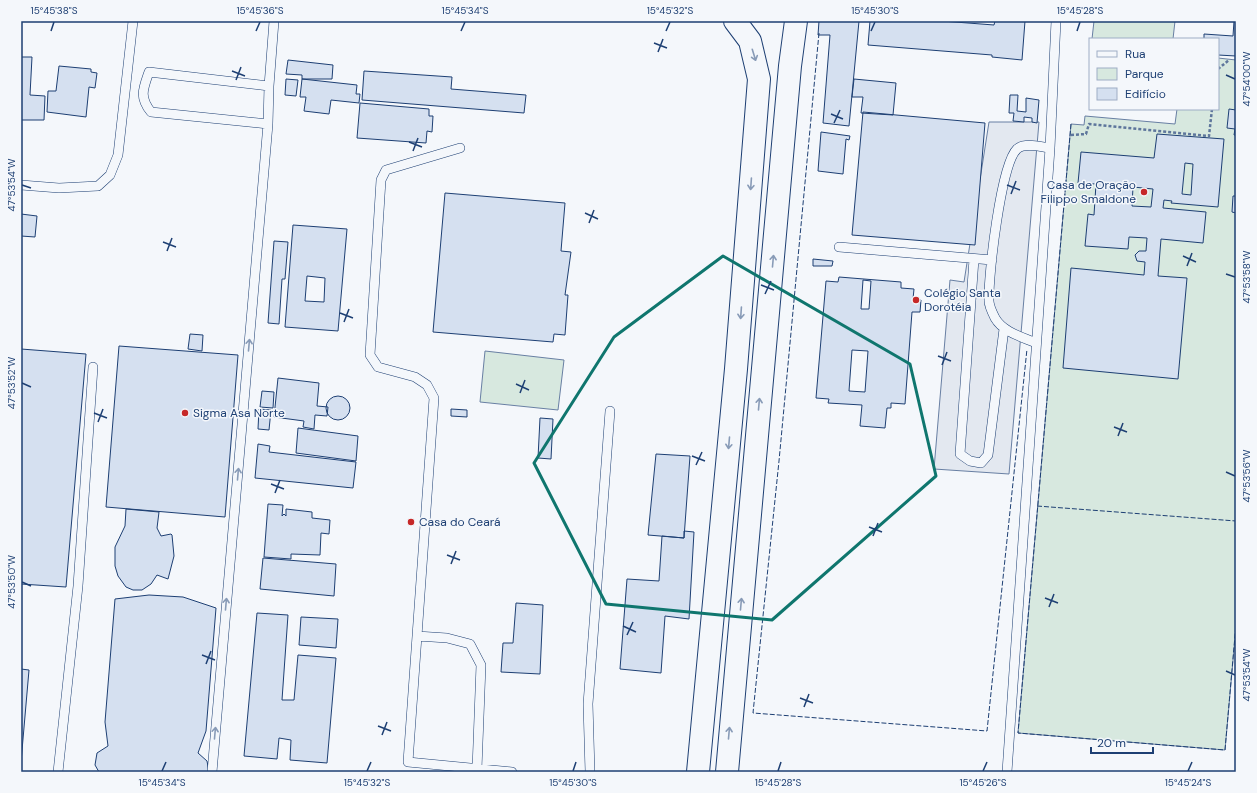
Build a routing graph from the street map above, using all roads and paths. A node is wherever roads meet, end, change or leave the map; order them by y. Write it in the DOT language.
graph roads {
  1 [pos="133,21"];
  2 [pos="274,21"];
  3 [pos="735,21"];
  4 [pos="796,21"];
  5 [pos="1056,21"];
  6 [pos="1229,60"];
  7 [pos="1219,68"];
  8 [pos="269,86"];
  9 [pos="1212,110"];
  10 [pos="268,124"];
  11 [pos="1071,135"];
  12 [pos="460,148"];
  13 [pos="1050,148"];
  14 [pos="21,185"];
  15 [pos="839,247"];
  16 [pos="974,259"];
  17 [pos="992,260"];
  18 [pos="1004,328"];
  19 [pos="1036,343"];
  20 [pos="93,367"];
  21 [pos="610,411"];
  22 [pos="417,636"];
  23 [pos="408,762"];
  24 [pos="477,769"];
  25 [pos="58,772"];
  26 [pos="212,772"];
  27 [pos="407,772"];
  28 [pos="512,772"];
  29 [pos="590,772"];
  30 [pos="698,772"];
  31 [pos="727,772"];
  32 [pos="1007,772"];
  1 -- 14 [label="lane"];
  2 -- 8 [label="lane"];
  3 -- 30 [label="street, one-way"];
  31 -- 4 [label="street, one-way"];
  5 -- 13 [label="lane"];
  6 -- 7 [label="path"];
  8 -- 10 [label="lane"];
  8 -- 10 [label="lane"];
  9 -- 11 [label="path"];
  26 -- 10 [label="lane, one-way"];
  12 -- 22 [label="lane"];
  13 -- 17 [label="lane"];
  13 -- 19 [label="lane"];
  15 -- 16 [label="lane"];
  16 -- 17 [label="lane"];
  16 -- 18 [label="lane"];
  17 -- 18 [label="lane"];
  18 -- 19 [label="lane"];
  19 -- 32 [label="lane"];
  20 -- 25 [label="lane"];
  21 -- 29 [label="lane"];
  22 -- 23 [label="lane"];
  22 -- 24 [label="lane"];
  23 -- 24 [label="lane"];
  23 -- 27 [label="lane"];
  24 -- 28 [label="lane"];
}
